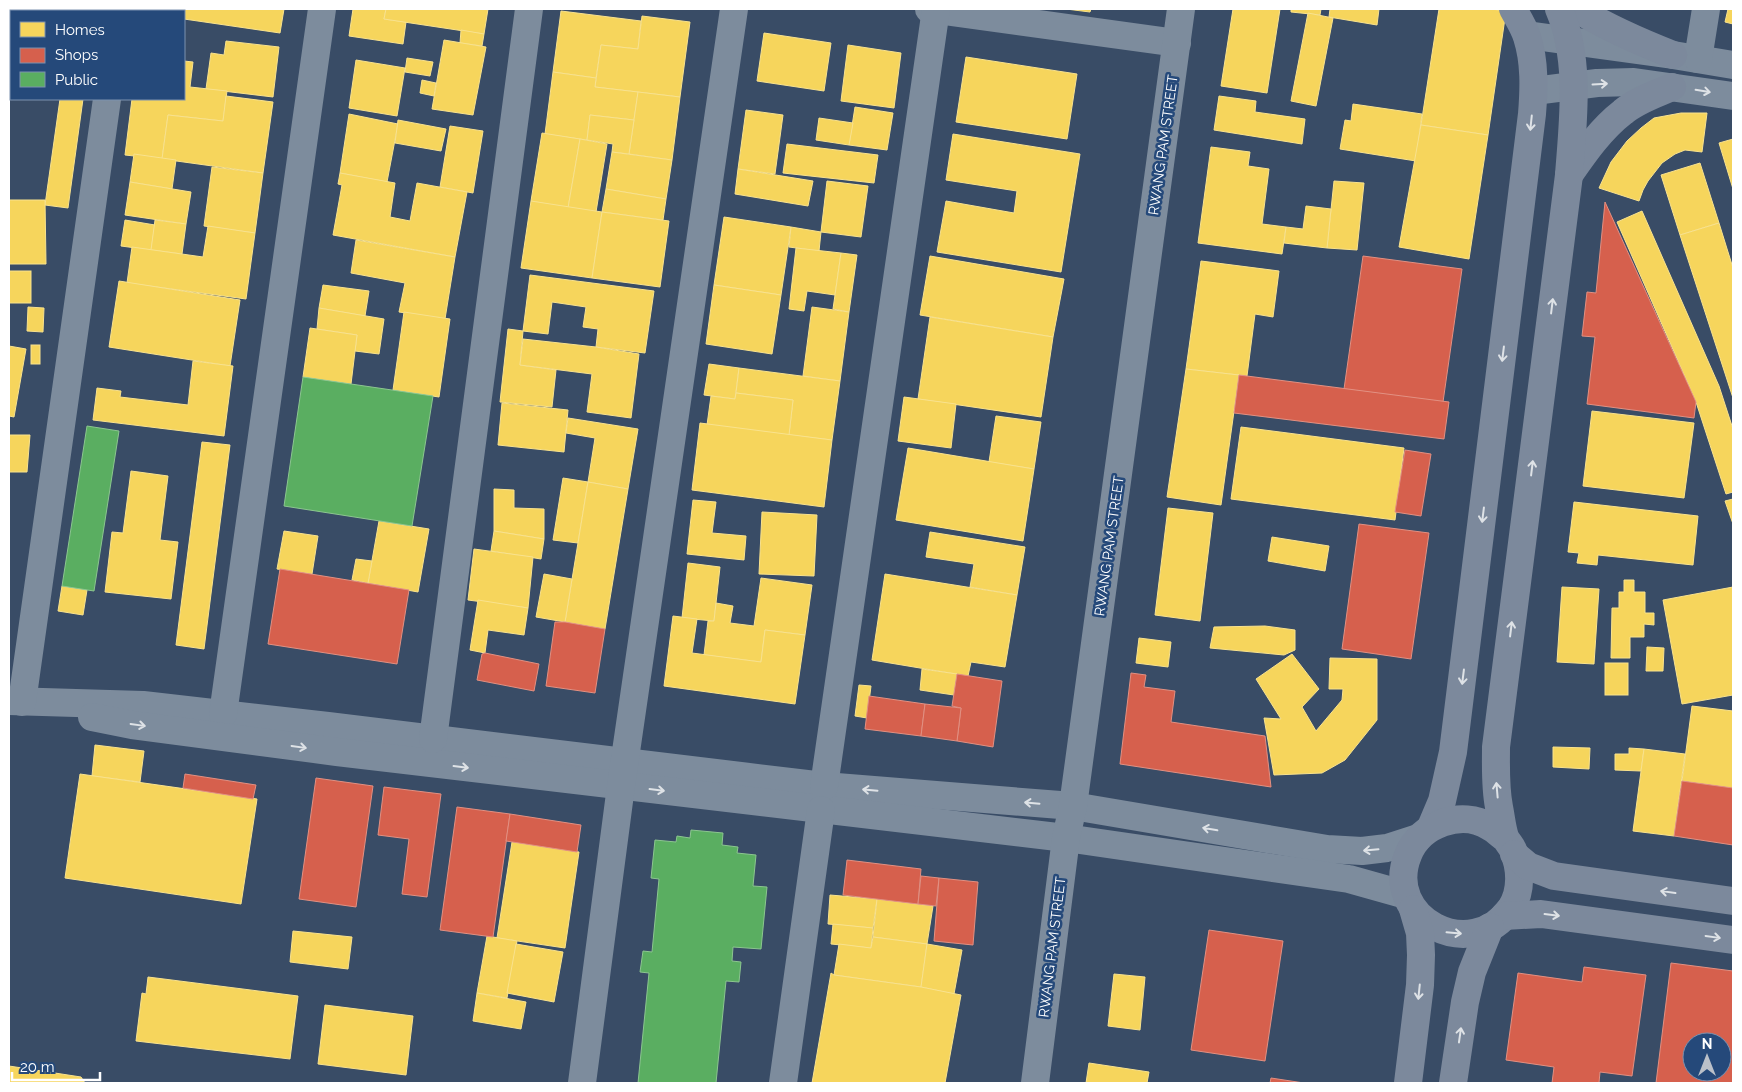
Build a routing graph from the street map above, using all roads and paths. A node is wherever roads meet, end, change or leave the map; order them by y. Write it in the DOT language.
graph roads {
  1 [pos="322,9"];
  2 [pos="529,9"];
  3 [pos="734,9"];
  4 [pos="933,9"];
  5 [pos="1181,9"];
  6 [pos="1513,9"];
  7 [pos="1558,9"];
  8 [pos="1577,9"];
  9 [pos="1706,9"];
  10 [pos="1527,35"];
  11 [pos="1569,41"];
  12 [pos="1177,43"];
  13 [pos="1686,57"];
  14 [pos="1733,65"];
  15 [pos="1573,86"];
  16 [pos="1672,87"];
  17 [pos="1534,91"];
  18 [pos="1733,96"];
  19 [pos="107,100"];
  20 [pos="1569,175"];
  21 [pos="15,702"];
  22 [pos="223,714"];
  23 [pos="433,739"];
  24 [pos="623,774"];
  25 [pos="823,798"];
  26 [pos="1073,806"];
  27 [pos="1425,832"];
  28 [pos="1066,838"];
  29 [pos="1510,846"];
  30 [pos="1733,901"];
  31 [pos="1410,902"];
  32 [pos="1497,921"];
  33 [pos="1733,940"];
  34 [pos="582,1083"];
  35 [pos="783,1083"];
  36 [pos="1035,1083"];
  37 [pos="1408,1083"];
  38 [pos="1453,1083"];
  1 -- 22 [label="street"];
  2 -- 23 [label="street"];
  3 -- 24 [label="street"];
  4 -- 12 [label="street"];
  4 -- 25 [label="street"];
  5 -- 12 [label="street, RWANG PAM STREET"];
  6 -- 10 [label="main road"];
  7 -- 11 [label="main road"];
  8 -- 13 [label="main road"];
  9 -- 13 [label="street"];
  10 -- 11 [label="street"];
  10 -- 17 [label="main road"];
  11 -- 13 [label="street"];
  11 -- 15 [label="main road"];
  12 -- 26 [label="street, RWANG PAM STREET"];
  13 -- 14 [label="street"];
  15 -- 16 [label="street, one-way"];
  15 -- 17 [label="street"];
  15 -- 20 [label="main road"];
  16 -- 18 [label="street, one-way"];
  16 -- 20 [label="main road"];
  17 -- 27 [label="main road, one-way"];
  19 -- 21 [label="street"];
  29 -- 20 [label="main road, one-way"];
  21 -- 22 [label="street"];
  21 -- 24 [label="street, one-way"];
  22 -- 23 [label="street"];
  23 -- 24 [label="street"];
  24 -- 25 [label="street"];
  24 -- 34 [label="street"];
  26 -- 25 [label="street, one-way"];
  25 -- 28 [label="street"];
  25 -- 35 [label="street"];
  27 -- 26 [label="street, one-way"];
  26 -- 28 [label="street, RWANG PAM STREET"];
  27 -- 29 [label="main road"];
  27 -- 31 [label="main road"];
  28 -- 31 [label="street"];
  28 -- 36 [label="street, RWANG PAM STREET"];
  30 -- 29 [label="main road, one-way"];
  29 -- 32 [label="main road"];
  31 -- 32 [label="main road, one-way"];
  31 -- 37 [label="main road, one-way"];
  32 -- 33 [label="main road, one-way"];
  38 -- 32 [label="main road, one-way"];
}
